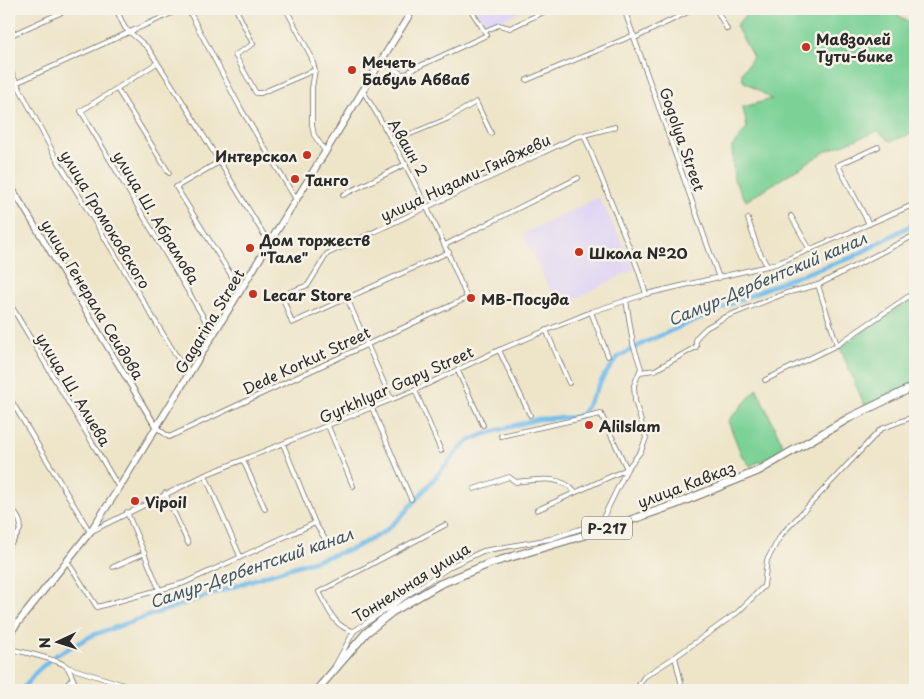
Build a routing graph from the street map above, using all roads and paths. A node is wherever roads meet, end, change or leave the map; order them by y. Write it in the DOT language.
graph roads {
  1 [pos="68,9"];
  2 [pos="116,9"];
  3 [pos="182,9"];
  4 [pos="188,9"];
  5 [pos="236,9"];
  6 [pos="286,9"];
  7 [pos="470,9"];
  8 [pos="550,9"];
  9 [pos="624,9"];
  10 [pos="694,9"];
  11 [pos="716,9"];
  12 [pos="410,11"];
  13 [pos="727,29"];
  14 [pos="129,33"];
  15 [pos="486,33"];
  16 [pos="9,36"];
  17 [pos="635,37"];
  18 [pos="381,61"];
  19 [pos="157,63"];
  20 [pos="9,68"];
  21 [pos="315,70"];
  22 [pos="526,80"];
  23 [pos="16,83"];
  24 [pos="117,89"];
  25 [pos="363,91"];
  26 [pos="615,127"];
  27 [pos="491,133"];
  28 [pos="584,135"];
  29 [pos="393,141"];
  30 [pos="878,147"];
  31 [pos="326,151"];
  32 [pos="219,162"];
  33 [pos="406,164"];
  34 [pos="168,173"];
  35 [pos="578,178"];
  36 [pos="9,183"];
  37 [pos="343,195"];
  38 [pos="296,201"];
  39 [pos="915,204"];
  40 [pos="429,207"];
  41 [pos="790,216"];
  42 [pos="748,219"];
  43 [pos="869,224"];
  44 [pos="915,235"];
  45 [pos="270,245"];
  46 [pos="445,245"];
  47 [pos="810,250"];
  48 [pos="449,252"];
  49 [pos="767,266"];
  50 [pos="719,278"];
  51 [pos="818,285"];
  52 [pos="241,291"];
  53 [pos="915,292"];
  54 [pos="646,294"];
  55 [pos="346,298"];
  56 [pos="467,298"];
  57 [pos="626,300"];
  58 [pos="9,302"];
  59 [pos="591,312"];
  60 [pos="546,330"];
  61 [pos="214,335"];
  62 [pos="367,344"];
  63 [pos="837,345"];
  64 [pos="499,350"];
  65 [pos="608,356"];
  66 [pos="458,371"];
  67 [pos="640,372"];
  68 [pos="189,377"];
  69 [pos="765,380"];
  70 [pos="569,383"];
  71 [pos="915,386"];
  72 [pos="415,390"];
  73 [pos="9,397"];
  74 [pos="392,400"];
  75 [pos="372,408"];
  76 [pos="530,415"];
  77 [pos="915,416"];
  78 [pos="328,426"];
  79 [pos="483,426"];
  80 [pos="156,427"];
  81 [pos="500,436"];
  82 [pos="283,444"];
  83 [pos="441,451"];
  84 [pos="243,460"];
  85 [pos="627,469"];
  86 [pos="206,475"];
  87 [pos="352,486"];
  88 [pos="119,488"];
  89 [pos="474,489"];
  90 [pos="574,492"];
  91 [pos="165,493"];
  92 [pos="411,499"];
  93 [pos="9,502"];
  94 [pos="265,508"];
  95 [pos="537,510"];
  96 [pos="127,512"];
  97 [pos="605,516"];
  98 [pos="315,523"];
  99 [pos="445,525"];
  100 [pos="605,529"];
  101 [pos="90,532"];
  102 [pos="325,539"];
  103 [pos="188,543"];
  104 [pos="9,546"];
  105 [pos="145,553"];
  106 [pos="240,556"];
  107 [pos="67,560"];
  108 [pos="113,566"];
  109 [pos="159,589"];
  110 [pos="354,631"];
  111 [pos="9,634"];
  112 [pos="9,649"];
  113 [pos="675,657"];
  114 [pos="67,667"];
  115 [pos="332,674"];
  116 [pos="72,679"];
  117 [pos="62,690"];
  118 [pos="80,690"];
  119 [pos="140,690"];
  120 [pos="317,690"];
  121 [pos="636,690"];
  122 [pos="680,690"];
  1 -- 16 [label="street"];
  2 -- 14 [label="street"];
  3 -- 14 [label="street"];
  4 -- 38 [label="street"];
  5 -- 21 [label="street"];
  6 -- 21 [label="street"];
  7 -- 15 [label="street"];
  8 -- 15 [label="street"];
  9 -- 17 [label="street, Gogolya Street"];
  10 -- 17 [label="street"];
  11 -- 13 [label="street"];
  12 -- 18 [label="main road, Gagarina Street"];
  14 -- 19 [label="street"];
  14 -- 23 [label="street"];
  15 -- 18 [label="street"];
  17 -- 22 [label="street"];
  17 -- 50 [label="street, Gogolya Street"];
  18 -- 25 [label="main road, Gagarina Street"];
  19 -- 24 [label="street"];
  19 -- 32 [label="street"];
  20 -- 23 [label="street, улица Громоковского"];
  21 -- 31 [label="street"];
  23 -- 68 [label="street, улица Громоковского"];
  24 -- 34 [label="street"];
  24 -- 61 [label="street, улица Ш. Абрамова"];
  25 -- 29 [label="street, Аваин 2"];
  25 -- 31 [label="main road, Gagarina Street"];
  26 -- 28 [label="street, улица Низами-Гянджеви"];
  27 -- 29 [label="street"];
  28 -- 40 [label="street, улица Низами-Гянджеви"];
  28 -- 54 [label="street"];
  29 -- 33 [label="street, Аваин 2"];
  30 -- 43 [label="street"];
  31 -- 38 [label="main road, Gagarina Street"];
  32 -- 45 [label="street"];
  32 -- 52 [label="street"];
  33 -- 37 [label="street"];
  33 -- 40 [label="street, Аваин 2"];
  35 -- 46 [label="street"];
  36 -- 80 [label="street, улица Генерала Сеидова"];
  38 -- 45 [label="main road, Gagarina Street"];
  39 -- 43 [label="street, Gyrkhlyar Gapy Street"];
  40 -- 46 [label="street, Аваин 2"];
  40 -- 55 [label="street, улица Низами-Гянджеви"];
  41 -- 47 [label="street"];
  42 -- 49 [label="street"];
  43 -- 47 [label="street, Gyrkhlyar Gapy Street"];
  44 -- 51 [label="street"];
  45 -- 52 [label="main road, Gagarina Street"];
  46 -- 48 [label="street, Аваин 2"];
  47 -- 49 [label="street, Gyrkhlyar Gapy Street"];
  48 -- 55 [label="street"];
  48 -- 56 [label="street, Аваин 2"];
  49 -- 50 [label="street, Gyrkhlyar Gapy Street"];
  50 -- 54 [label="street, Gyrkhlyar Gapy Street"];
  51 -- 63 [label="street"];
  51 -- 67 [label="street"];
  52 -- 61 [label="main road, Gagarina Street"];
  53 -- 63 [label="street"];
  54 -- 57 [label="street, Gyrkhlyar Gapy Street"];
  55 -- 62 [label="street"];
  56 -- 62 [label="street, Dede Korkut Street"];
  57 -- 59 [label="street, Gyrkhlyar Gapy Street"];
  57 -- 67 [label="street"];
  58 -- 88 [label="street, улица Ш. Алиева"];
  59 -- 60 [label="street, Gyrkhlyar Gapy Street"];
  59 -- 65 [label="street"];
  60 -- 64 [label="street, Gyrkhlyar Gapy Street"];
  60 -- 70 [label="street"];
  61 -- 68 [label="main road, Gagarina Street"];
  62 -- 74 [label="street"];
  62 -- 80 [label="street, Dede Korkut Street"];
  63 -- 69 [label="street"];
  64 -- 66 [label="street, Gyrkhlyar Gapy Street"];
  64 -- 76 [label="street"];
  66 -- 72 [label="street, Gyrkhlyar Gapy Street"];
  66 -- 79 [label="street"];
  67 -- 85 [label="street"];
  68 -- 80 [label="main road, Gagarina Street"];
  71 -- 100 [label="highway, улица Кавказ / Р-217"];
  72 -- 74 [label="street, Gyrkhlyar Gapy Street"];
  72 -- 83 [label="street"];
  73 -- 101 [label="street"];
  74 -- 75 [label="street, Gyrkhlyar Gapy Street"];
  75 -- 78 [label="street, Gyrkhlyar Gapy Street"];
  75 -- 92 [label="street"];
  77 -- 113 [label="street"];
  78 -- 82 [label="street, Gyrkhlyar Gapy Street"];
  78 -- 87 [label="street"];
  80 -- 88 [label="main road, Gagarina Street"];
  81 -- 85 [label="street"];
  82 -- 84 [label="street, Gyrkhlyar Gapy Street"];
  82 -- 98 [label="street"];
  84 -- 86 [label="street, Gyrkhlyar Gapy Street"];
  84 -- 94 [label="street"];
  85 -- 90 [label="street"];
  85 -- 97 [label="street"];
  86 -- 91 [label="street, Gyrkhlyar Gapy Street"];
  86 -- 106 [label="street"];
  88 -- 101 [label="main road, Gagarina Street"];
  89 -- 90 [label="street"];
  90 -- 95 [label="street"];
  91 -- 96 [label="street, Gyrkhlyar Gapy Street"];
  91 -- 103 [label="street"];
  93 -- 104 [label="street"];
  96 -- 101 [label="street, Gyrkhlyar Gapy Street"];
  96 -- 105 [label="street"];
  97 -- 100 [label="street"];
  97 -- 110 [label="street, Тоннельная улица"];
  98 -- 102 [label="street"];
  98 -- 106 [label="street"];
  99 -- 110 [label="street, Тоннельная улица"];
  100 -- 115 [label="highway, улица Кавказ / Р-217"];
  101 -- 107 [label="main road, Gagarina Street"];
  105 -- 108 [label="street"];
  105 -- 109 [label="street"];
  106 -- 109 [label="street"];
  107 -- 109 [label="street"];
  107 -- 111 [label="main road, Gagarina Street"];
  110 -- 115 [label="street"];
  112 -- 114 [label="street"];
  113 -- 121 [label="street"];
  113 -- 122 [label="street"];
  114 -- 116 [label="street"];
  114 -- 119 [label="street"];
  115 -- 120 [label="highway, улица Кавказ / Р-217"];
  116 -- 117 [label="street"];
  116 -- 118 [label="street"];
}
